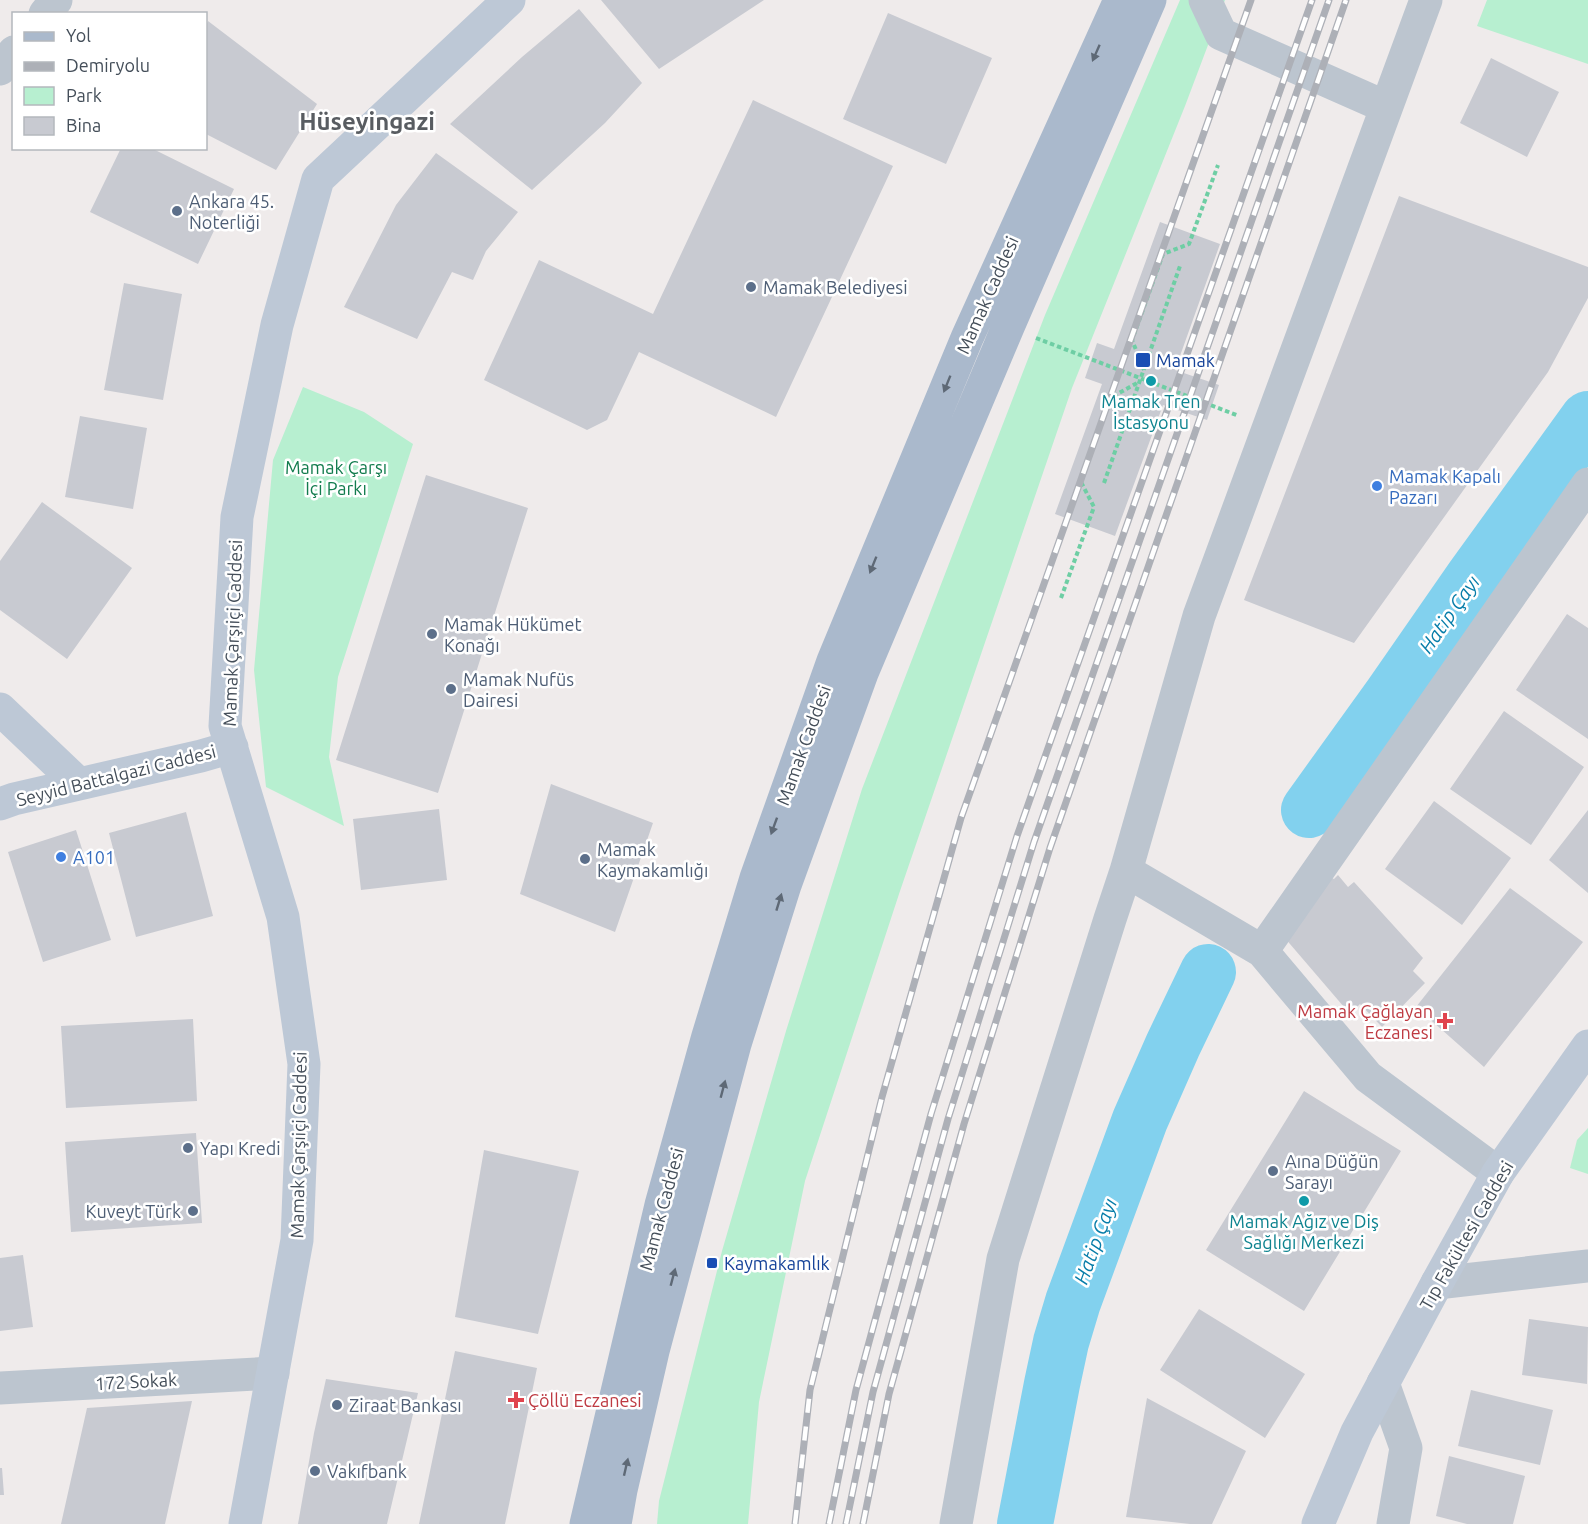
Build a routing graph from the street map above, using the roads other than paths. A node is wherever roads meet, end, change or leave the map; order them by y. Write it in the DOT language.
graph roads {
  1 [pos="56,0"];
  2 [pos="509,0"];
  3 [pos="1120,0"];
  4 [pos="1150,0"];
  5 [pos="1205,0"];
  6 [pos="1426,0"];
  7 [pos="47,12"];
  8 [pos="12,54"];
  9 [pos="0,69"];
  10 [pos="1386,107"];
  11 [pos="1588,484"];
  12 [pos="0,709"];
  13 [pos="232,747"];
  14 [pos="79,784"];
  15 [pos="0,804"];
  16 [pos="1126,871"];
  17 [pos="1262,951"];
  18 [pos="1588,1046"];
  19 [pos="1498,1173"];
  20 [pos="1588,1266"];
  21 [pos="1437,1283"];
  22 [pos="273,1373"];
  23 [pos="1383,1383"];
  24 [pos="0,1388"];
  25 [pos="1357,1432"];
  26 [pos="245,1524"];
  27 [pos="586,1524"];
  28 [pos="615,1524"];
  29 [pos="956,1524"];
  30 [pos="1297,1524"];
  31 [pos="1318,1524"];
  32 [pos="1393,1524"];
  1 -- 7 [label="street"];
  2 -- 13 [label="main road, Mamak Çarşıiçi Caddesi"];
  3 -- 27 [label="main road, Mamak Caddesi, one-way"];
  28 -- 4 [label="main road, Mamak Caddesi, one-way"];
  5 -- 10 [label="street"];
  6 -- 10 [label="street"];
  8 -- 9 [label="street"];
  10 -- 16 [label="street"];
  11 -- 17 [label="street"];
  12 -- 14 [label="main road"];
  13 -- 14 [label="main road, Seyyid Battalgazi Caddesi"];
  13 -- 22 [label="main road, Mamak Çarşıiçi Caddesi"];
  14 -- 15 [label="main road, Seyyid Battalgazi Caddesi"];
  16 -- 17 [label="street"];
  16 -- 29 [label="street"];
  17 -- 19 [label="street"];
  18 -- 19 [label="main road, Tıp Fakültesi Caddesi"];
  19 -- 21 [label="main road, Tıp Fakültesi Caddesi"];
  20 -- 21 [label="street"];
  21 -- 23 [label="main road, Tıp Fakültesi Caddesi"];
  22 -- 24 [label="street, 172 Sokak"];
  22 -- 26 [label="main road, Mamak Çarşıiçi Caddesi"];
  23 -- 25 [label="main road, Tıp Fakültesi Caddesi"];
  23 -- 32 [label="street"];
  25 -- 30 [label="main road, Tıp Fakültesi Caddesi"];
  25 -- 31 [label="main road, Tıp Fakültesi Caddesi"];
}
